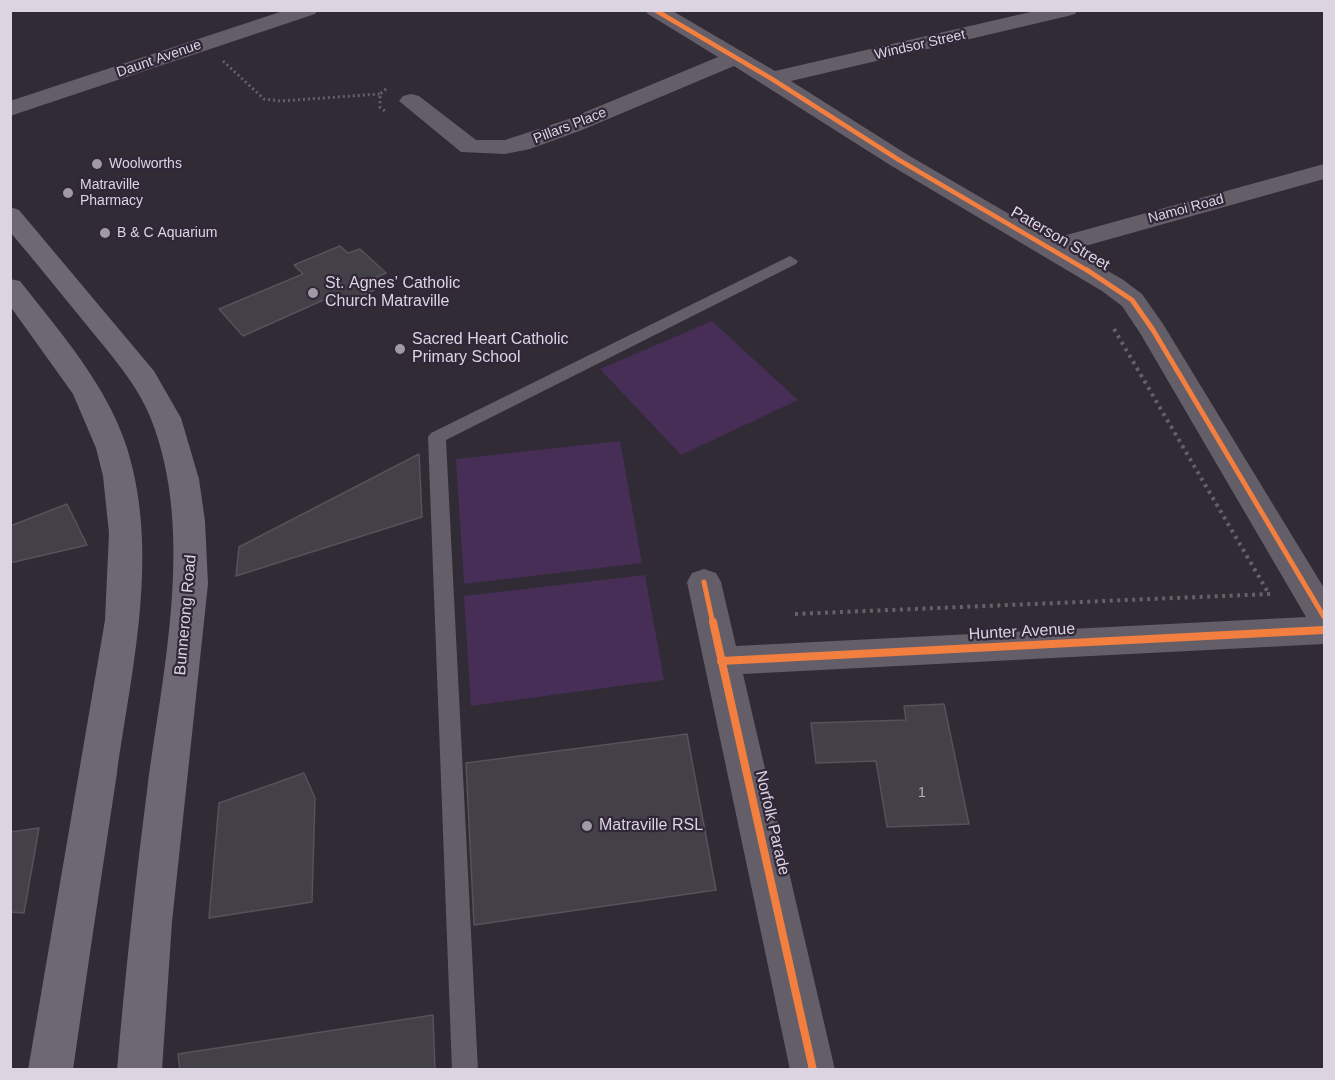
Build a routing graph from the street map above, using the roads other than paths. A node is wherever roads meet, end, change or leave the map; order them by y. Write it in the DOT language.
graph roads {
  1 [pos="308,10"];
  2 [pos="655,10"];
  3 [pos="1068,10"];
  4 [pos="734,58"];
  5 [pos="772,79"];
  6 [pos="411,101"];
  7 [pos="10,109"];
  8 [pos="1324,171"];
  9 [pos="10,215"];
  10 [pos="1048,248"];
  11 [pos="790,261"];
  12 [pos="10,287"];
  13 [pos="704,582"];
  14 [pos="1324,617"];
  15 [pos="1324,630"];
  16 [pos="721,661"];
  17 [pos="50,1070"];
  18 [pos="139,1070"];
  19 [pos="465,1070"];
  20 [pos="813,1070"];
  1 -- 7 [label="street, Daunt Avenue"];
  2 -- 4 [label="street, Paterson Street"];
  3 -- 5 [label="street, Windsor Street"];
  4 -- 5 [label="street, Paterson Street"];
  4 -- 6 [label="street, Pillars Place"];
  5 -- 10 [label="street, Paterson Street"];
  8 -- 10 [label="street, Namoi Road"];
  9 -- 18 [label="main road, Bunnerong Road"];
  10 -- 14 [label="street, Paterson Street"];
  11 -- 19 [label="lane"];
  12 -- 17 [label="main road"];
  13 -- 16 [label="street, Norfolk Parade"];
  15 -- 16 [label="street, Hunter Avenue"];
  16 -- 20 [label="street, Norfolk Parade"];
}
